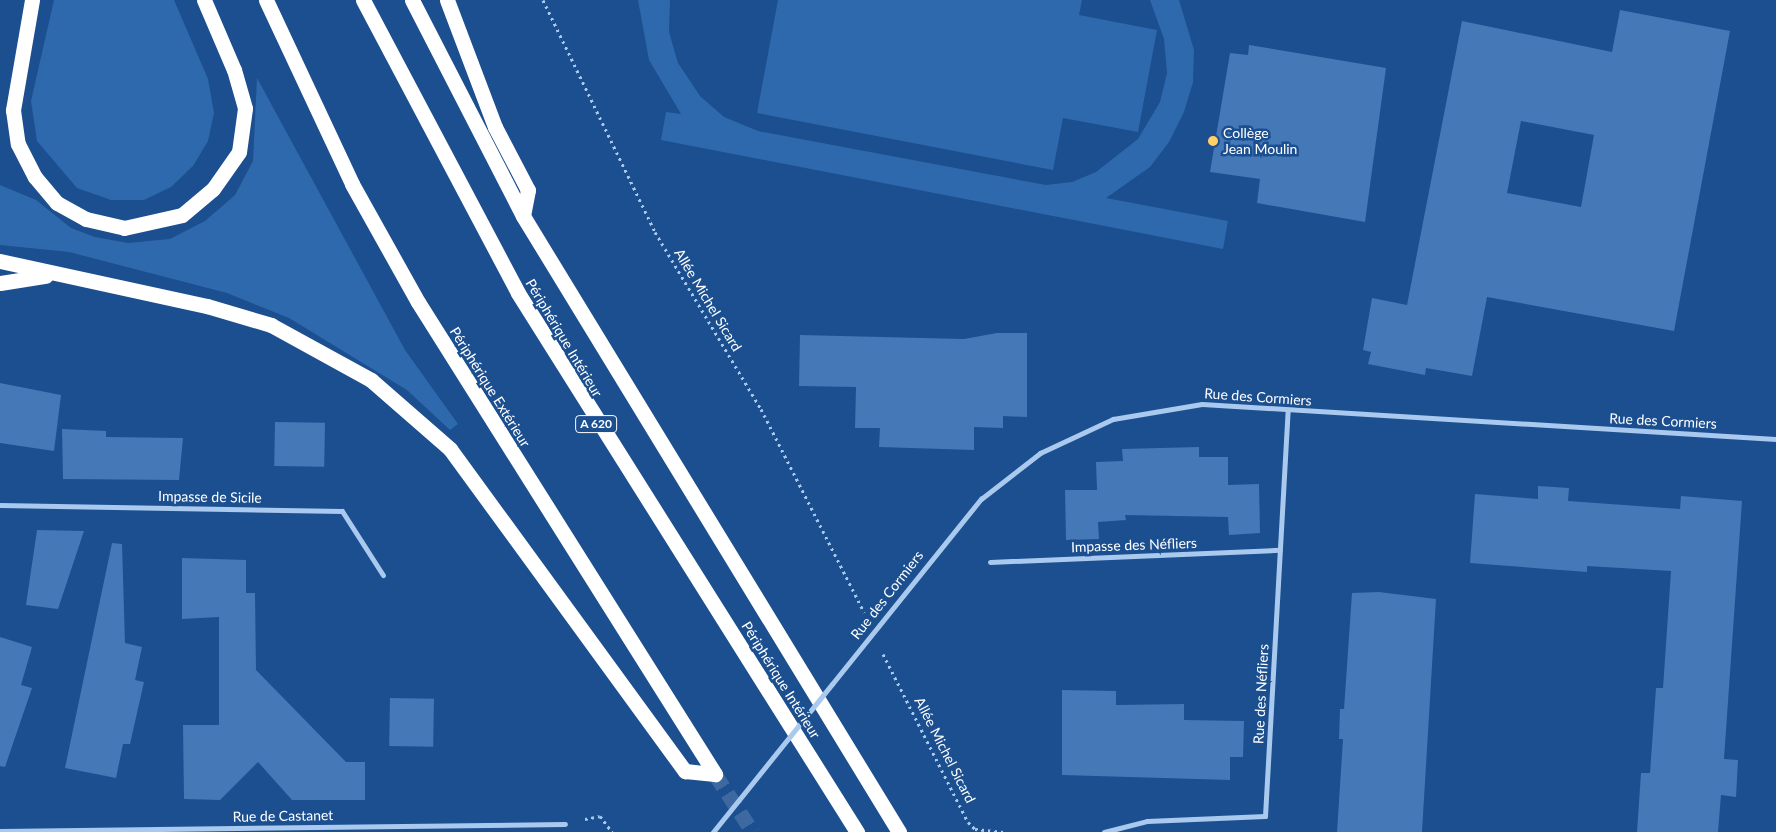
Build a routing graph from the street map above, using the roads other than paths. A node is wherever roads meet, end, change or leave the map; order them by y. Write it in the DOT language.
graph roads {
  1 [pos="32,0"];
  2 [pos="204,0"];
  3 [pos="266,0"];
  4 [pos="363,0"];
  5 [pos="412,0"];
  6 [pos="447,0"];
  7 [pos="523,216"];
  8 [pos="0,261"];
  9 [pos="64,275"];
  10 [pos="0,282"];
  11 [pos="1288,410"];
  12 [pos="1776,439"];
  13 [pos="0,505"];
  14 [pos="1280,550"];
  15 [pos="990,562"];
  16 [pos="383,575"];
  17 [pos="565,824"];
  18 [pos="0,831"];
  19 [pos="713,832"];
  20 [pos="857,832"];
  21 [pos="899,832"];
  22 [pos="1104,832"];
  1 -- 2 [label="highway"];
  3 -- 9 [label="highway, Périphérique Extérieur"];
  4 -- 20 [label="highway, Périphérique Intérieur / A 620"];
  5 -- 7 [label="highway"];
  6 -- 7 [label="highway"];
  7 -- 21 [label="highway"];
  8 -- 9 [label="highway"];
  9 -- 10 [label="highway"];
  11 -- 12 [label="street, Rue des Cormiers"];
  11 -- 14 [label="street, Rue des Néfliers"];
  11 -- 19 [label="street, Rue des Cormiers, bridge"];
  13 -- 16 [label="street, Impasse de Sicile"];
  14 -- 15 [label="street, Impasse des Néfliers"];
  14 -- 22 [label="street, Rue des Néfliers"];
  17 -- 18 [label="street, Rue de Castanet"];
}
